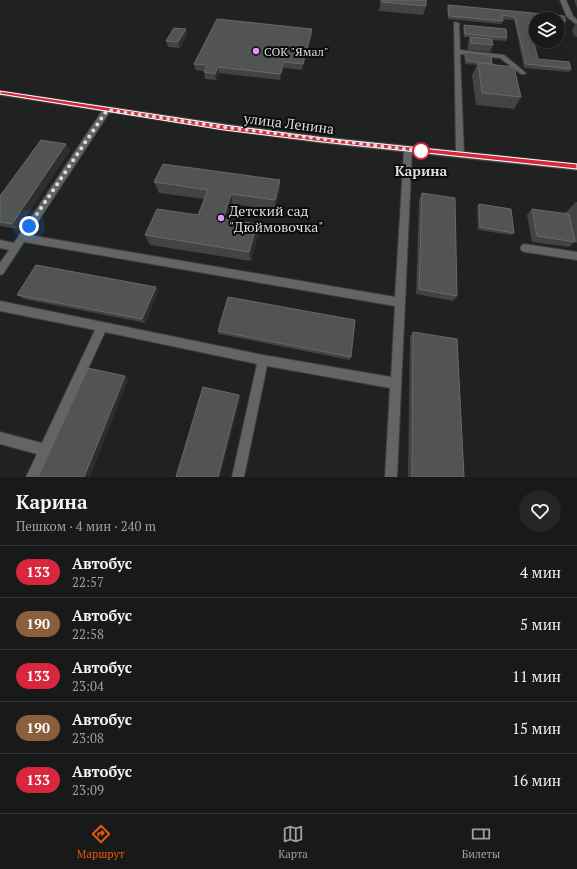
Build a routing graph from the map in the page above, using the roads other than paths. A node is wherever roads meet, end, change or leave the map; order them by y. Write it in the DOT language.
graph roads {
  1 [pos="563,0"];
  2 [pos="577,22"];
  3 [pos="456,23"];
  4 [pos="457,52"];
  5 [pos="523,73"];
  6 [pos="0,93"];
  7 [pos="107,110"];
  8 [pos="408,150"];
  9 [pos="460,155"];
  10 [pos="577,167"];
  11 [pos="21,238"];
  12 [pos="0,244"];
  13 [pos="16,247"];
  14 [pos="525,248"];
  15 [pos="577,256"];
  16 [pos="0,271"];
  17 [pos="399,302"];
  18 [pos="0,306"];
  19 [pos="102,327"];
  20 [pos="263,360"];
  21 [pos="395,383"];
  22 [pos="0,438"];
  23 [pos="45,450"];
  24 [pos="32,477"];
  25 [pos="238,477"];
  26 [pos="391,477"];
  1 -- 2 [label="lane"];
  3 -- 4 [label="lane"];
  4 -- 5 [label="lane"];
  4 -- 9 [label="lane"];
  6 -- 7 [label="main road, улица Ленина"];
  7 -- 8 [label="main road, улица Ленина"];
  7 -- 11 [label="lane"];
  8 -- 9 [label="main road, улица Ленина"];
  8 -- 17 [label="lane"];
  9 -- 10 [label="main road, улица Ленина"];
  11 -- 13 [label="lane"];
  11 -- 17 [label="lane"];
  12 -- 13 [label="lane"];
  13 -- 16 [label="lane"];
  14 -- 15 [label="lane"];
  17 -- 21 [label="lane"];
  18 -- 19 [label="lane"];
  19 -- 20 [label="lane"];
  19 -- 23 [label="lane"];
  20 -- 21 [label="lane"];
  20 -- 25 [label="lane"];
  21 -- 26 [label="lane"];
  22 -- 23 [label="lane"];
  23 -- 24 [label="lane"];
}
